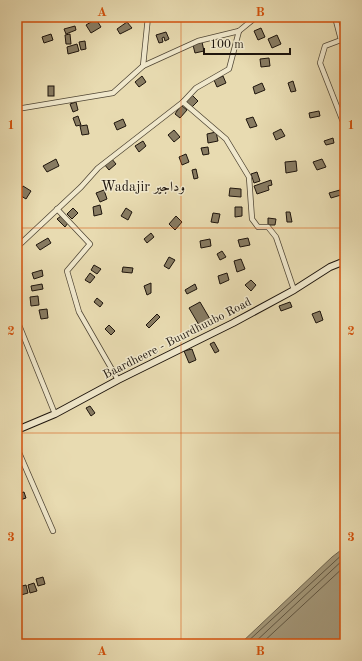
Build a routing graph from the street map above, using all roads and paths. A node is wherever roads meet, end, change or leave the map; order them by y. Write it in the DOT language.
graph roads {
  1 [pos="148,17"];
  2 [pos="256,17"];
  3 [pos="335,17"];
  4 [pos="239,31"];
  5 [pos="143,66"];
  6 [pos="182,102"];
  7 [pos="17,109"];
  8 [pos="345,127"];
  9 [pos="58,209"];
  10 [pos="17,247"];
  11 [pos="345,261"];
  12 [pos="294,290"];
  13 [pos="17,320"];
  14 [pos="118,380"];
  15 [pos="55,414"];
  16 [pos="17,430"];
  17 [pos="17,448"];
  18 [pos="53,531"];
  1 -- 5 [label="street"];
  2 -- 4 [label="street"];
  3 -- 8 [label="street"];
  4 -- 5 [label="street"];
  4 -- 6 [label="street"];
  5 -- 7 [label="street"];
  6 -- 9 [label="street"];
  6 -- 12 [label="street"];
  9 -- 10 [label="street"];
  9 -- 14 [label="street"];
  11 -- 12 [label="main road, Baardheere - Buurdhuubo Road"];
  12 -- 14 [label="main road, Baardheere - Buurdhuubo Road"];
  13 -- 15 [label="street"];
  14 -- 15 [label="main road, Baardheere - Buurdhuubo Road"];
  15 -- 16 [label="main road, Baardheere - Buurdhuubo Road"];
  17 -- 18 [label="street"];
}
